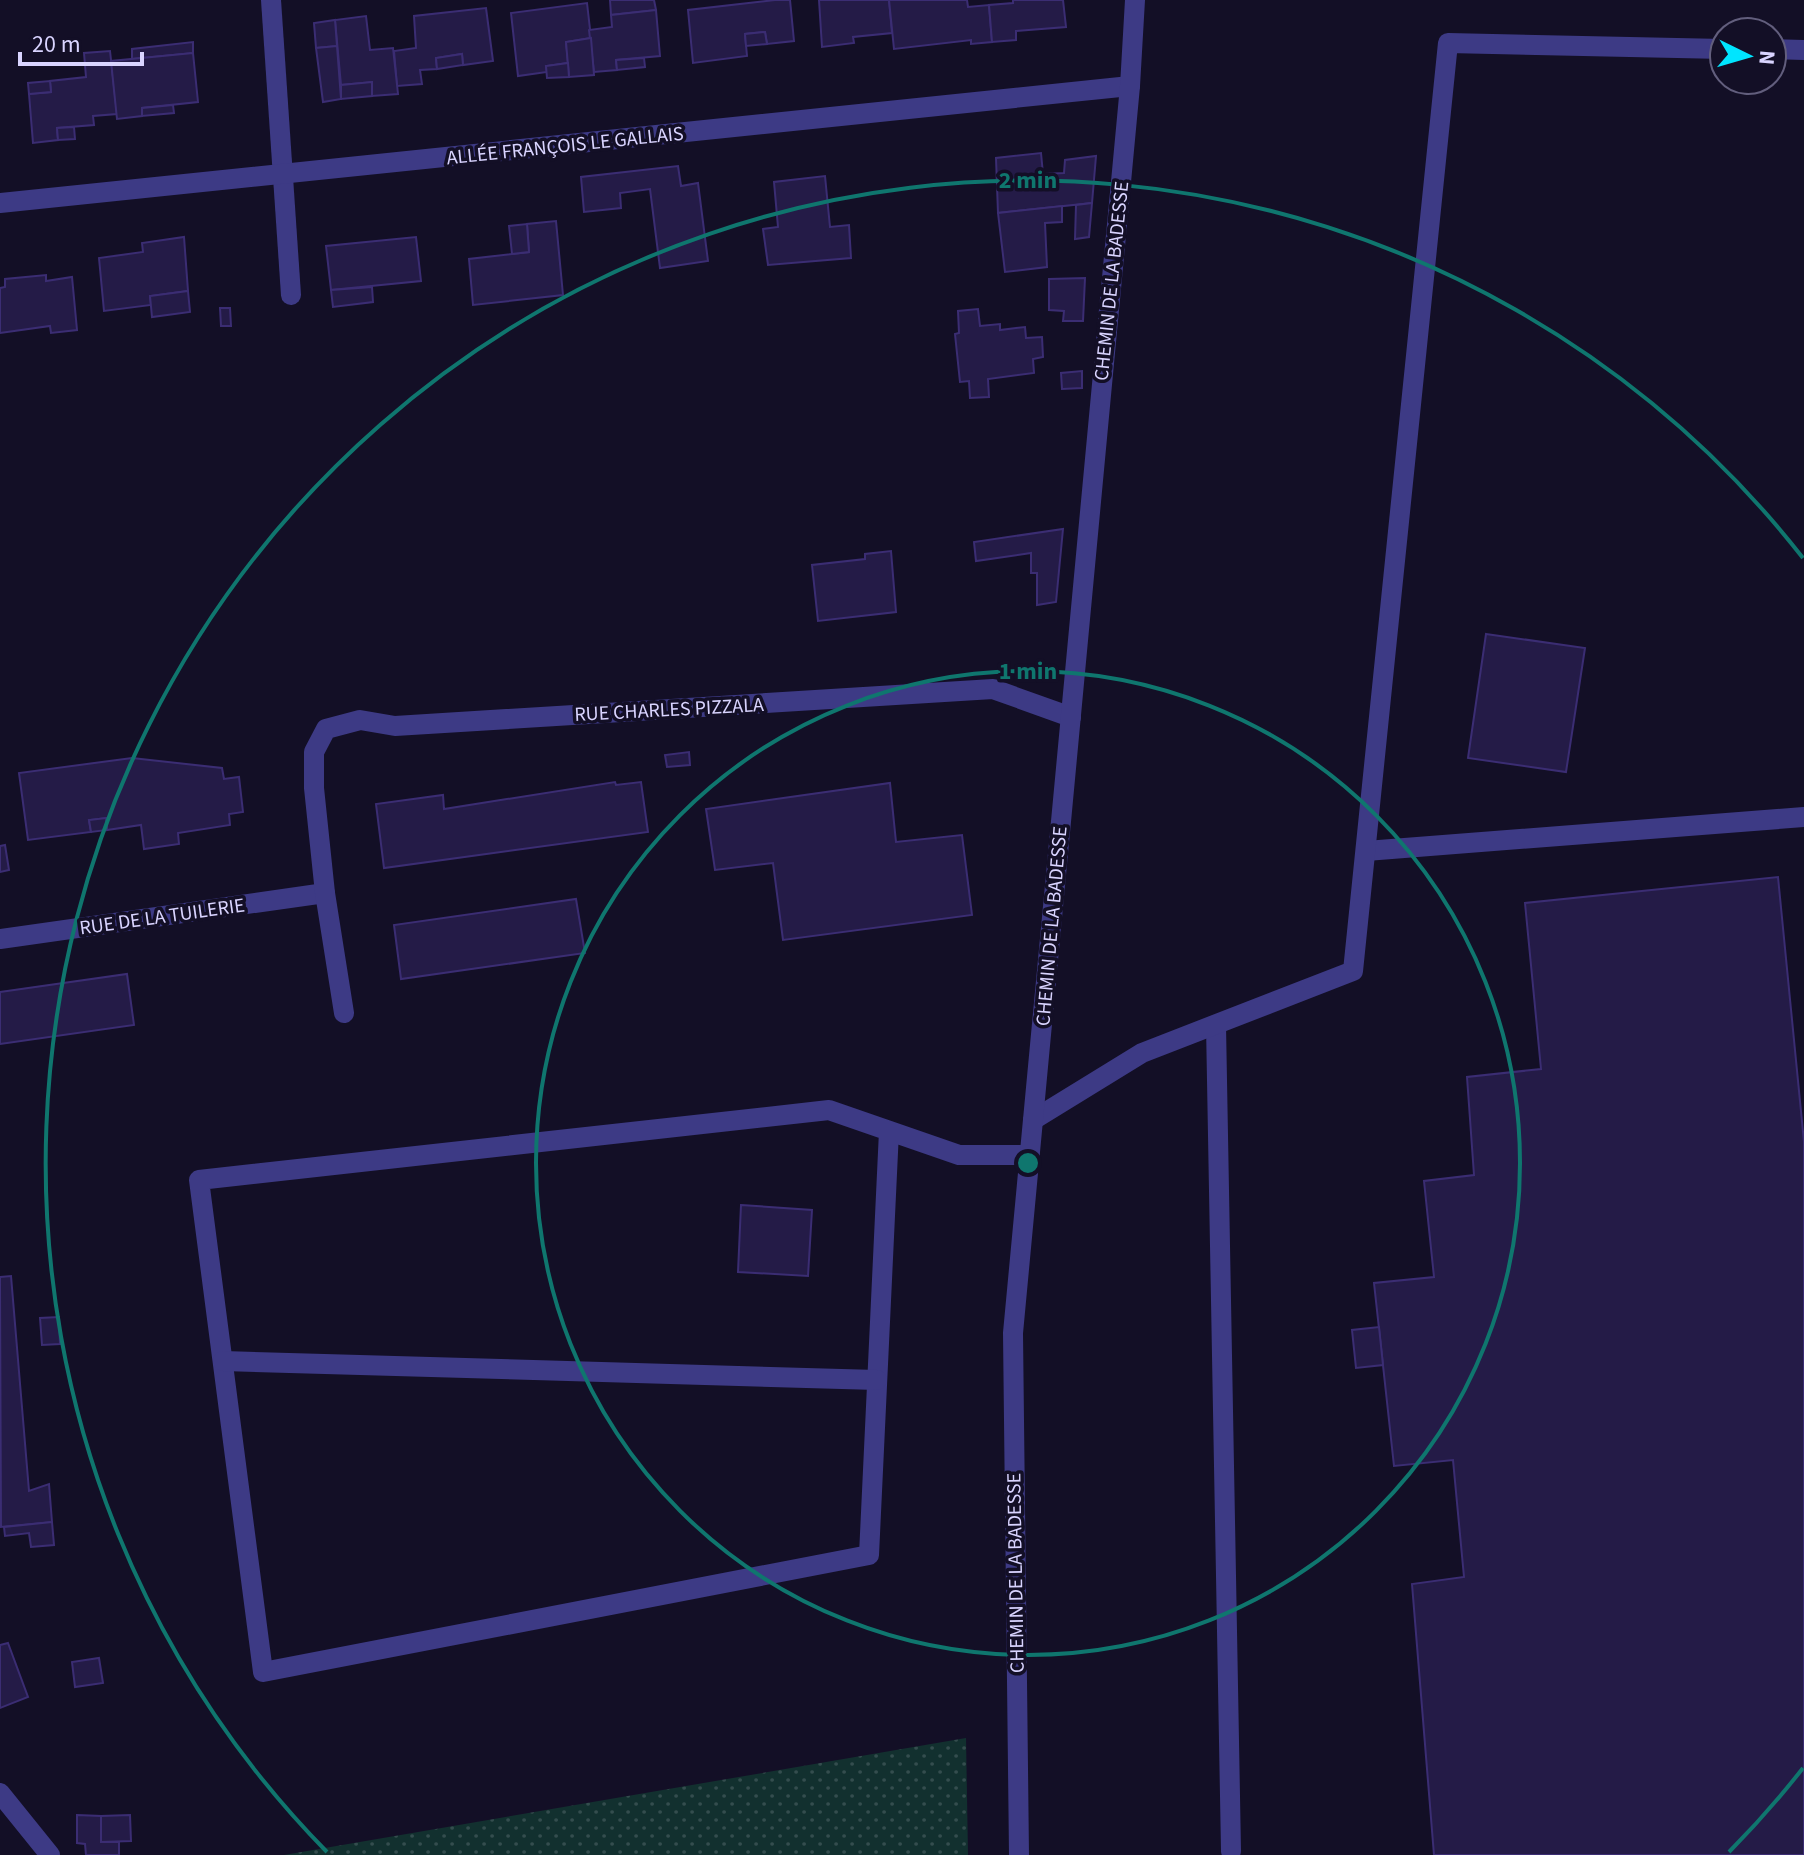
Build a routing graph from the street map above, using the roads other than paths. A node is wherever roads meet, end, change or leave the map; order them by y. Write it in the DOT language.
graph roads {
  1 [pos="271,0"];
  2 [pos="1135,0"];
  3 [pos="1708,49"];
  4 [pos="1130,86"];
  5 [pos="283,175"];
  6 [pos="0,203"];
  7 [pos="291,295"];
  8 [pos="1071,717"];
  9 [pos="1804,817"];
  10 [pos="1366,851"];
  11 [pos="325,893"];
  12 [pos="0,939"];
  13 [pos="344,1013"];
  14 [pos="1216,1025"];
  15 [pos="1033,1120"];
  16 [pos="889,1131"];
  17 [pos="1030,1155"];
  18 [pos="223,1361"];
  19 [pos="877,1380"];
  20 [pos="0,1793"];
  21 [pos="1231,1851"];
  22 [pos="50,1855"];
  23 [pos="1019,1855"];
  1 -- 5 [label="street"];
  2 -- 4 [label="street, CHEMIN DE LA BADESSE"];
  3 -- 10 [label="street"];
  4 -- 5 [label="street, ALLÉE FRANÇOIS LE GALLAIS"];
  4 -- 8 [label="street, CHEMIN DE LA BADESSE"];
  5 -- 6 [label="street, ALLÉE FRANÇOIS LE GALLAIS"];
  5 -- 7 [label="street"];
  8 -- 11 [label="street, RUE CHARLES PIZZALA"];
  8 -- 15 [label="street, CHEMIN DE LA BADESSE"];
  9 -- 10 [label="street"];
  10 -- 14 [label="street"];
  11 -- 12 [label="street, RUE DE LA TUILERIE"];
  11 -- 13 [label="street"];
  14 -- 15 [label="street"];
  14 -- 21 [label="street"];
  15 -- 17 [label="street, CHEMIN DE LA BADESSE"];
  16 -- 17 [label="street"];
  16 -- 18 [label="street"];
  16 -- 19 [label="street"];
  17 -- 23 [label="street, CHEMIN DE LA BADESSE"];
  18 -- 19 [label="street"];
  18 -- 19 [label="street"];
  20 -- 22 [label="street"];
}
